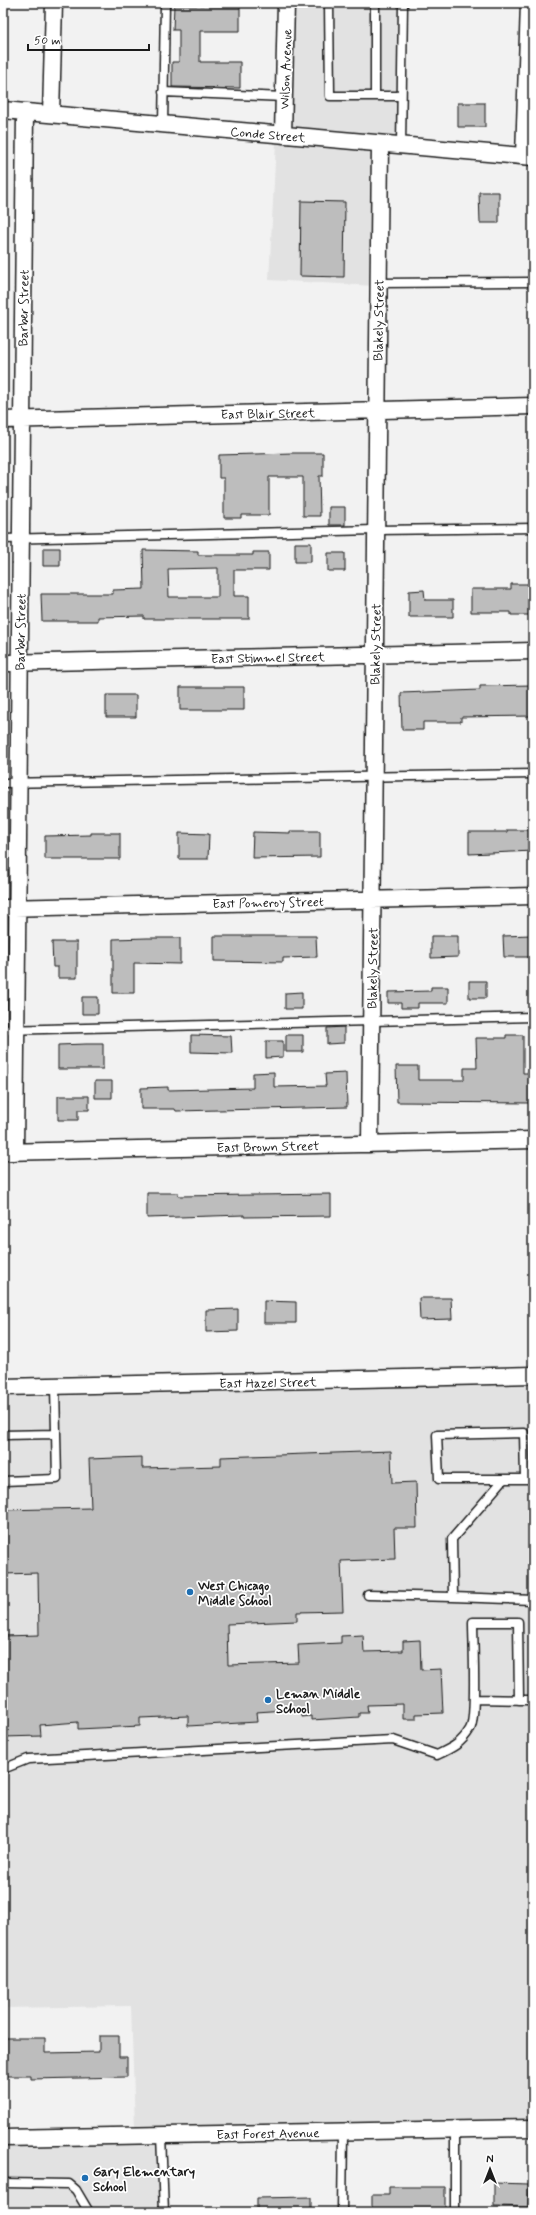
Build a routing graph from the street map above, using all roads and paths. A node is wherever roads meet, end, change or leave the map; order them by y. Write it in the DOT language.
graph roads {
  1 [pos="54,3"];
  2 [pos="165,3"];
  3 [pos="286,3"];
  4 [pos="329,3"];
  5 [pos="375,3"];
  6 [pos="403,3"];
  7 [pos="529,3"];
  8 [pos="163,92"];
  9 [pos="375,96"];
  10 [pos="401,96"];
  11 [pos="284,97"];
  12 [pos="3,110"];
  13 [pos="25,112"];
  14 [pos="52,114"];
  15 [pos="163,125"];
  16 [pos="283,135"];
  17 [pos="380,144"];
  18 [pos="401,146"];
  19 [pos="529,157"];
  20 [pos="533,282"];
  21 [pos="379,283"];
  22 [pos="533,406"];
  23 [pos="377,411"];
  24 [pos="22,419"];
  25 [pos="3,420"];
  26 [pos="533,528"];
  27 [pos="376,530"];
  28 [pos="3,539"];
  29 [pos="21,539"];
  30 [pos="533,651"];
  31 [pos="374,655"];
  32 [pos="3,663"];
  33 [pos="19,663"];
  34 [pos="533,774"];
  35 [pos="374,776"];
  36 [pos="11,782"];
  37 [pos="533,896"];
  38 [pos="372,899"];
  39 [pos="10,908"];
  40 [pos="533,1017"];
  41 [pos="371,1022"];
  42 [pos="10,1030"];
  43 [pos="533,1140"];
  44 [pos="370,1144"];
  45 [pos="9,1152"];
  46 [pos="533,1375"];
  47 [pos="55,1386"];
  48 [pos="3,1387"];
  49 [pos="56,1434"];
  50 [pos="3,1435"];
  51 [pos="504,1479"];
  52 [pos="529,1479"];
  53 [pos="3,1481"];
  54 [pos="368,1595"];
  55 [pos="453,1597"];
  56 [pos="533,1600"];
  57 [pos="474,1699"];
  58 [pos="519,1700"];
  59 [pos="533,1700"];
  60 [pos="3,1769"];
  61 [pos="533,2128"];
  62 [pos="455,2130"];
  63 [pos="343,2132"];
  64 [pos="161,2135"];
  65 [pos="3,2138"];
  66 [pos="3,2183"];
  67 [pos="89,2212"];
  68 [pos="164,2212"];
  69 [pos="342,2212"];
  70 [pos="456,2212"];
  1 -- 14 [label="street"];
  2 -- 8 [label="lane"];
  3 -- 11 [label="street, Wilson Avenue"];
  4 -- 9 [label="lane"];
  5 -- 9 [label="lane"];
  6 -- 10 [label="lane"];
  7 -- 19 [label="street"];
  8 -- 11 [label="lane"];
  8 -- 15 [label="lane"];
  9 -- 10 [label="lane"];
  10 -- 18 [label="lane"];
  11 -- 16 [label="street, Wilson Avenue"];
  12 -- 13 [label="street, Conde Street"];
  13 -- 14 [label="street, Conde Street"];
  13 -- 24 [label="street, Barber Street"];
  14 -- 15 [label="street, Conde Street"];
  15 -- 16 [label="street, Conde Street"];
  16 -- 17 [label="street, Conde Street"];
  17 -- 18 [label="street, Conde Street"];
  17 -- 21 [label="street, Blakely Street"];
  18 -- 19 [label="street, Conde Street"];
  20 -- 21 [label="lane"];
  21 -- 23 [label="street, Blakely Street"];
  22 -- 23 [label="street, East Blair Street"];
  23 -- 24 [label="street, East Blair Street"];
  23 -- 27 [label="street, Blakely Street"];
  24 -- 25 [label="street, East Blair Street"];
  24 -- 29 [label="street, Barber Street"];
  26 -- 27 [label="lane"];
  27 -- 29 [label="lane"];
  27 -- 31 [label="street, Blakely Street"];
  28 -- 29 [label="lane"];
  29 -- 33 [label="street, Barber Street"];
  30 -- 31 [label="street, East Stimmel Street"];
  31 -- 33 [label="street, East Stimmel Street"];
  31 -- 35 [label="street, Blakely Street"];
  32 -- 33 [label="street, East Stimmel Street"];
  33 -- 36 [label="street, Barber Street"];
  34 -- 35 [label="lane"];
  35 -- 36 [label="lane"];
  35 -- 38 [label="street, Blakely Street"];
  36 -- 39 [label="street, Barber Street"];
  37 -- 38 [label="street, East Pomeroy Street"];
  38 -- 39 [label="street, East Pomeroy Street"];
  38 -- 41 [label="street, Blakely Street"];
  39 -- 42 [label="street, Barber Street"];
  40 -- 41 [label="lane"];
  41 -- 42 [label="lane"];
  41 -- 44 [label="street, Blakely Street"];
  42 -- 45 [label="street, Barber Street"];
  43 -- 44 [label="street, East Brown Street"];
  44 -- 45 [label="street, East Brown Street"];
  46 -- 47 [label="street, East Hazel Street"];
  47 -- 48 [label="street, East Hazel Street"];
  47 -- 49 [label="lane"];
  49 -- 50 [label="lane"];
  49 -- 53 [label="lane"];
  51 -- 52 [label="lane"];
  51 -- 52 [label="lane"];
  51 -- 55 [label="lane"];
  54 -- 55 [label="lane"];
  55 -- 56 [label="lane"];
  57 -- 58 [label="lane"];
  57 -- 58 [label="lane"];
  57 -- 60 [label="lane"];
  58 -- 59 [label="lane"];
  61 -- 62 [label="street, East Forest Avenue"];
  62 -- 63 [label="street, East Forest Avenue"];
  62 -- 70 [label="lane"];
  63 -- 64 [label="street, East Forest Avenue"];
  63 -- 69 [label="lane"];
  64 -- 65 [label="street, East Forest Avenue"];
  64 -- 68 [label="lane"];
  66 -- 67 [label="lane"];
}
